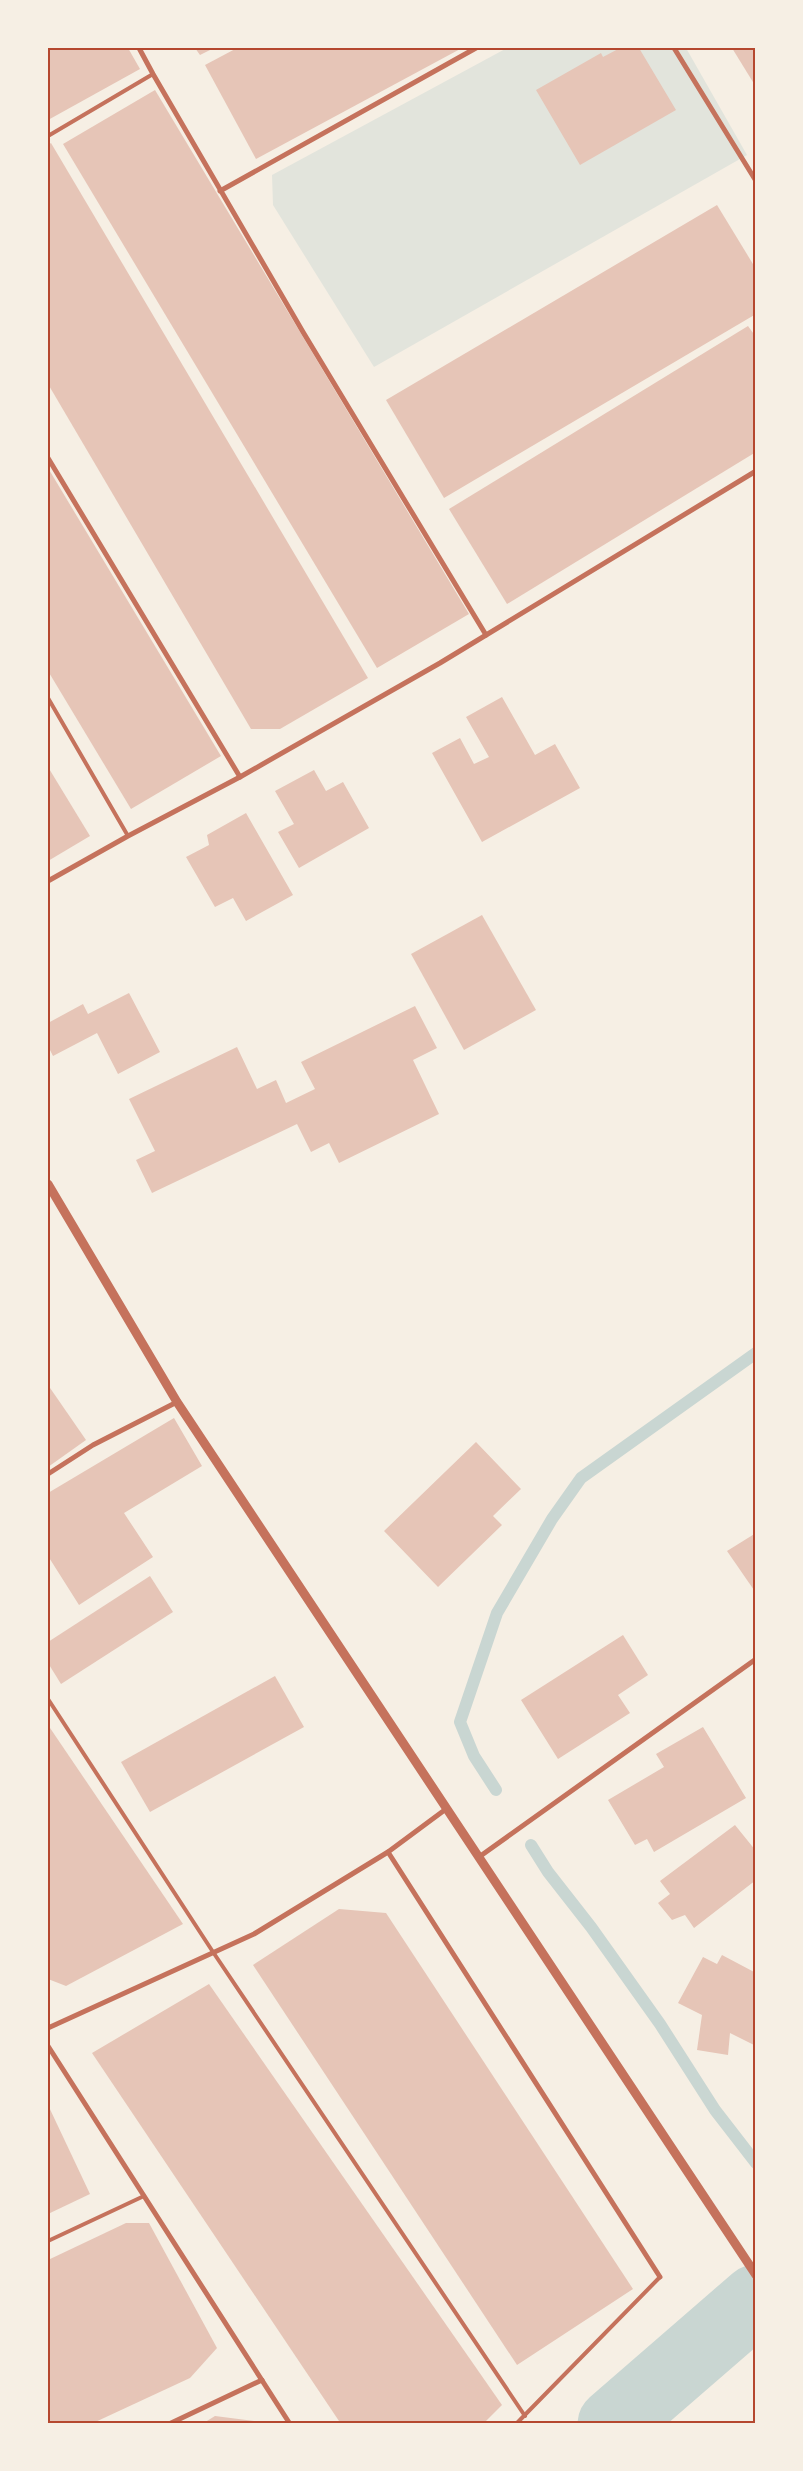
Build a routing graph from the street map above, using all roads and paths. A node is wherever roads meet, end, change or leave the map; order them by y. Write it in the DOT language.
graph roads {
  1 [pos="139,48"];
  2 [pos="476,48"];
  3 [pos="674,48"];
  4 [pos="152,74"];
  5 [pos="48,136"];
  6 [pos="756,181"];
  7 [pos="220,191"];
  8 [pos="48,458"];
  9 [pos="756,471"];
  10 [pos="486,635"];
  11 [pos="48,698"];
  12 [pos="240,777"];
  13 [pos="128,836"];
  14 [pos="48,881"];
  15 [pos="48,1184"];
  16 [pos="177,1402"];
  17 [pos="48,1474"];
  18 [pos="756,1659"];
  19 [pos="48,1699"];
  20 [pos="446,1809"];
  21 [pos="388,1852"];
  22 [pos="479,1857"];
  23 [pos="214,1952"];
  24 [pos="48,2028"];
  25 [pos="48,2046"];
  26 [pos="144,2196"];
  27 [pos="48,2241"];
  28 [pos="756,2275"];
  29 [pos="660,2278"];
  30 [pos="262,2380"];
  31 [pos="525,2416"];
  32 [pos="169,2424"];
  33 [pos="290,2424"];
  34 [pos="516,2424"];
  1 -- 4 [label="street"];
  2 -- 7 [label="street"];
  3 -- 6 [label="street"];
  4 -- 5 [label="lane"];
  4 -- 7 [label="street"];
  7 -- 10 [label="street"];
  8 -- 12 [label="street"];
  9 -- 10 [label="street"];
  10 -- 12 [label="street"];
  11 -- 13 [label="lane"];
  12 -- 13 [label="street"];
  13 -- 14 [label="street"];
  15 -- 16 [label="street"];
  16 -- 17 [label="street"];
  16 -- 20 [label="street"];
  18 -- 22 [label="street"];
  19 -- 23 [label="lane"];
  20 -- 21 [label="street"];
  20 -- 22 [label="street"];
  21 -- 23 [label="street"];
  21 -- 29 [label="street"];
  22 -- 28 [label="street"];
  23 -- 24 [label="street"];
  23 -- 31 [label="lane"];
  25 -- 26 [label="street"];
  26 -- 27 [label="lane"];
  26 -- 30 [label="street"];
  29 -- 31 [label="lane"];
  30 -- 32 [label="street"];
  30 -- 33 [label="street"];
  31 -- 34 [label="lane"];
}
